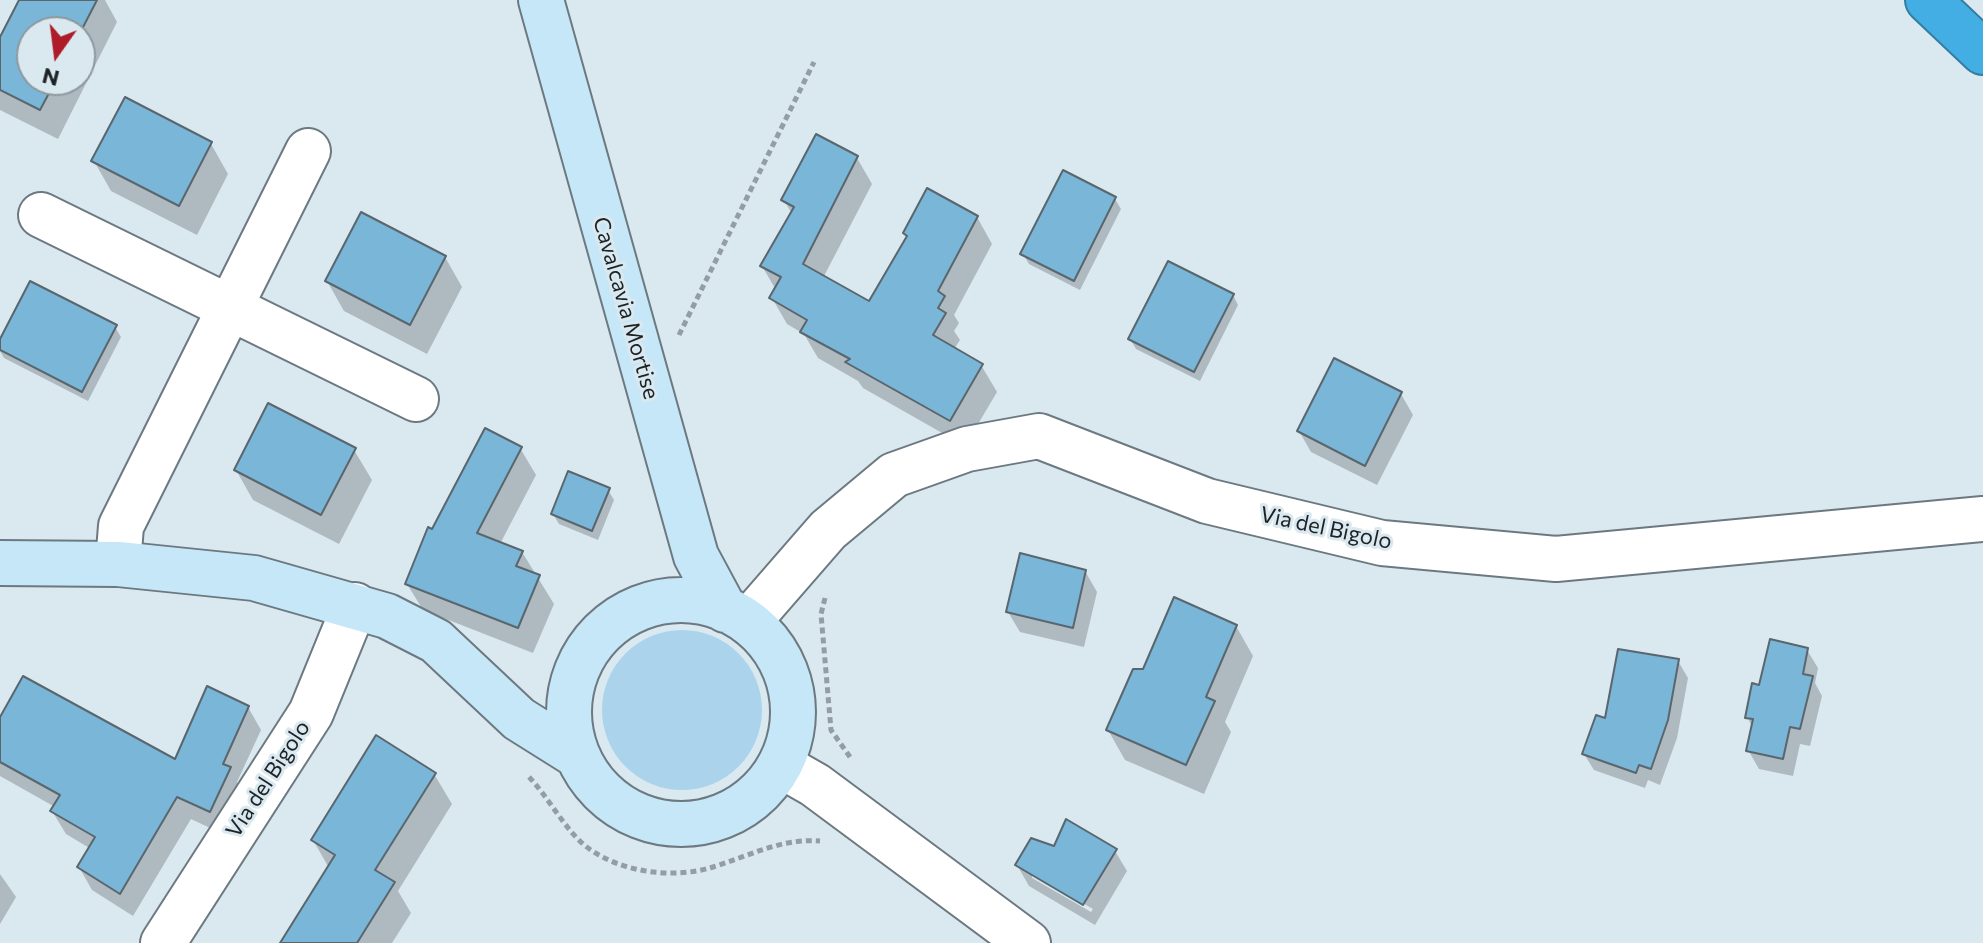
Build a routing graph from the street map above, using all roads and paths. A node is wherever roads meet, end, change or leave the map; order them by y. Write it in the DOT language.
graph roads {
  1 [pos="541,0"];
  2 [pos="1928,0"];
  3 [pos="1983,52"];
  4 [pos="814,62"];
  5 [pos="308,151"];
  6 [pos="41,215"];
  7 [pos="232,307"];
  8 [pos="678,338"];
  9 [pos="416,399"];
  10 [pos="1983,519"];
  11 [pos="0,563"];
  12 [pos="118,564"];
  13 [pos="826,594"];
  14 [pos="355,605"];
  15 [pos="736,616"];
  16 [pos="578,756"];
  17 [pos="854,762"];
  18 [pos="780,765"];
  19 [pos="550,801"];
  20 [pos="831,842"];
  21 [pos="163,943"];
  22 [pos="1028,943"];
  1 -- 15 [label="street, Cavalcavia Mortise"];
  2 -- 3 [label="highway"];
  4 -- 8 [label="path"];
  5 -- 7 [label="street"];
  6 -- 7 [label="street"];
  7 -- 9 [label="street"];
  7 -- 12 [label="street"];
  10 -- 15 [label="street, Via del Bigolo"];
  11 -- 12 [label="street"];
  12 -- 14 [label="street"];
  13 -- 17 [label="path"];
  14 -- 16 [label="street"];
  14 -- 21 [label="street, Via del Bigolo"];
  15 -- 16 [label="street"];
  15 -- 18 [label="street"];
  16 -- 18 [label="street"];
  18 -- 22 [label="street"];
  19 -- 20 [label="path"];
}
